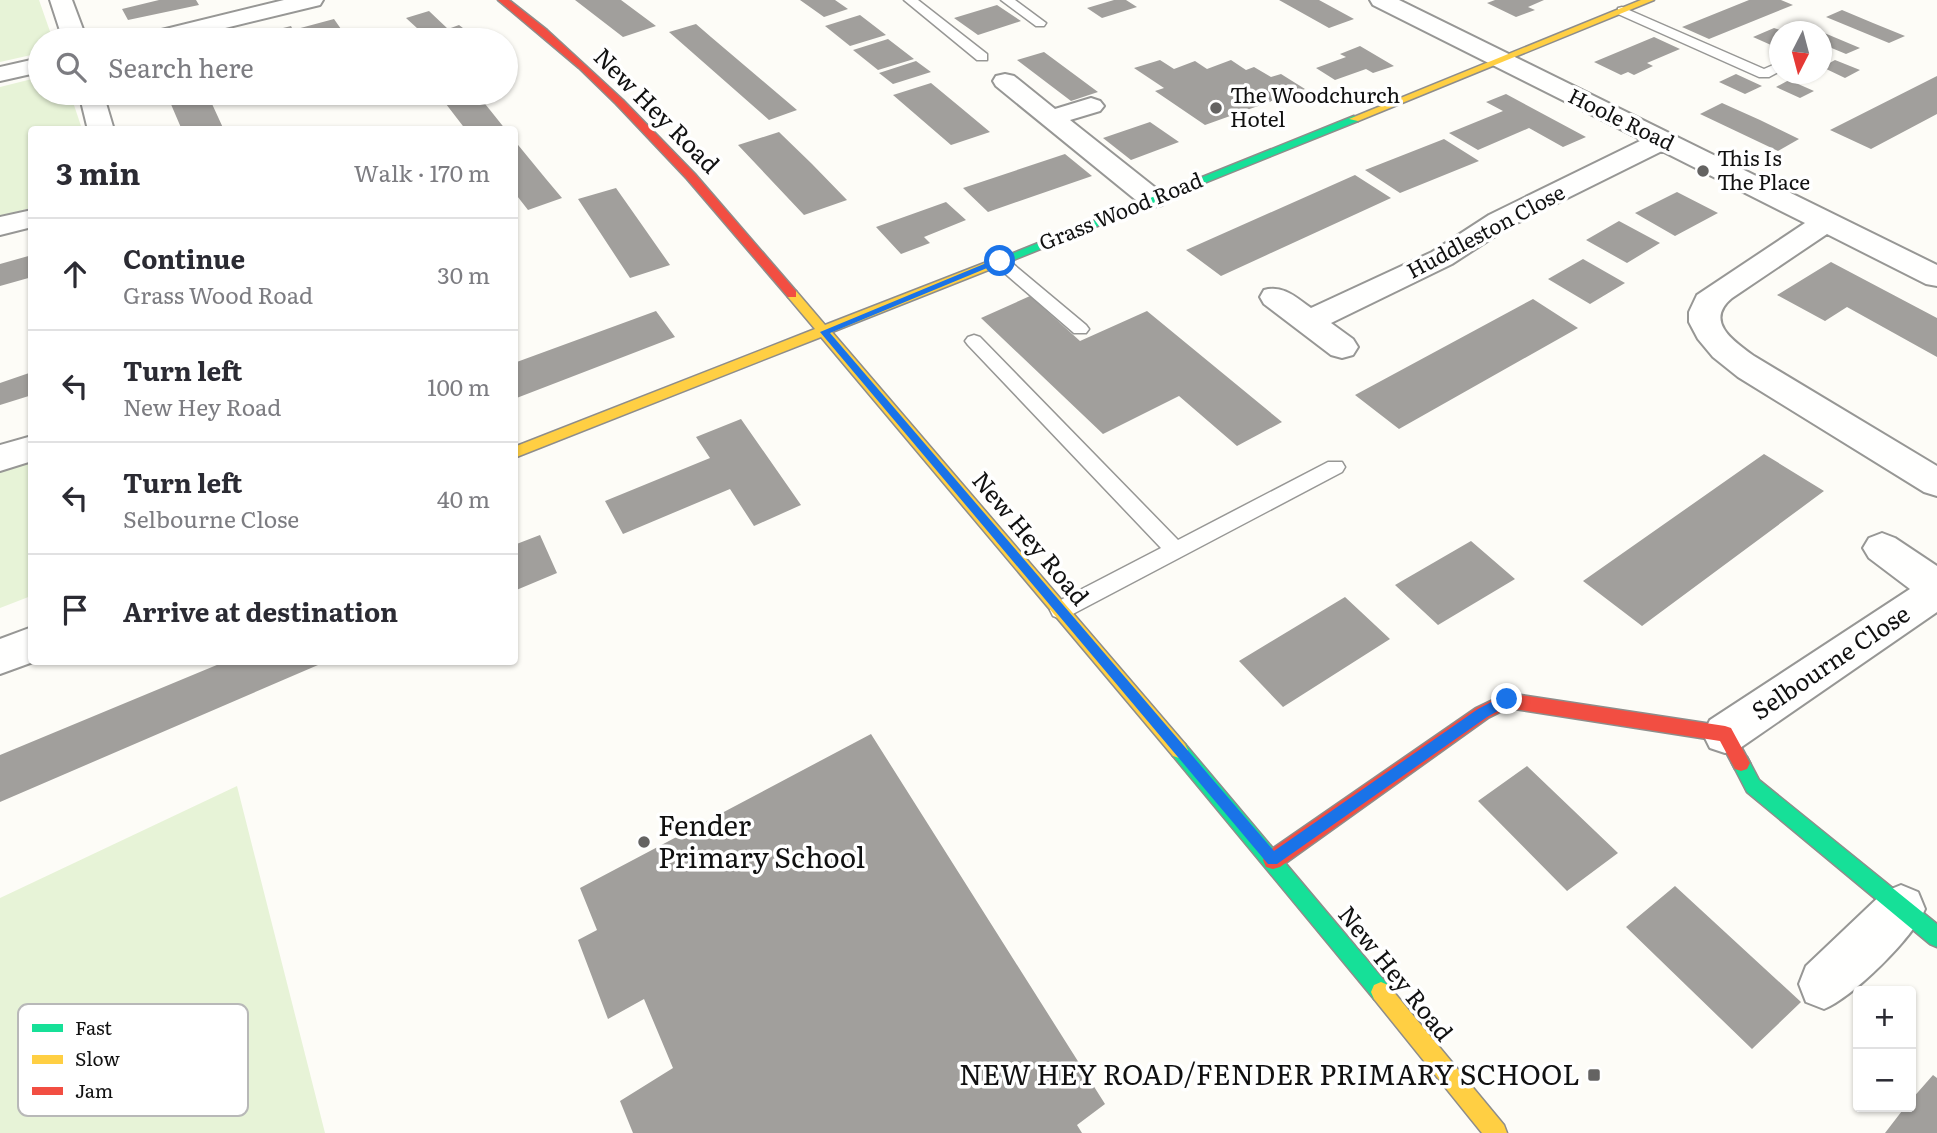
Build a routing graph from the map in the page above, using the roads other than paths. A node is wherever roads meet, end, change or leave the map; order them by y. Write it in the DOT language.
graph roads {
  1 [pos="61,0"];
  2 [pos="312,0"];
  3 [pos="503,0"];
  4 [pos="910,0"];
  5 [pos="1007,0"];
  6 [pos="1381,0"];
  7 [pos="1649,0"];
  8 [pos="1622,10"];
  9 [pos="1040,23"];
  10 [pos="71,28"];
  11 [pos="198,28"];
  12 [pos="982,57"];
  13 [pos="1497,60"];
  14 [pos="28,68"];
  15 [pos="1769,72"];
  16 [pos="0,74"];
  17 [pos="1005,81"];
  18 [pos="94,105"];
  19 [pos="1091,106"];
  20 [pos="1051,118"];
  21 [pos="100,126"];
  22 [pos="1663,141"];
  23 [pos="1152,199"];
  24 [pos="28,219"];
  25 [pos="1827,221"];
  26 [pos="0,226"];
  27 [pos="1000,261"];
  28 [pos="1937,278"];
  29 [pos="1275,297"];
  30 [pos="1308,322"];
  31 [pos="1080,329"];
  32 [pos="824,332"];
  33 [pos="974,341"];
  34 [pos="1342,348"];
  35 [pos="28,449"];
  36 [pos="518,451"];
  37 [pos="0,458"];
  38 [pos="1335,467"];
  39 [pos="1937,483"];
  40 [pos="1882,548"];
  41 [pos="1176,551"];
  42 [pos="1937,589"];
  43 [pos="1061,610"];
  44 [pos="28,646"];
  45 [pos="0,657"];
  46 [pos="1725,734"];
  47 [pos="1273,860"];
  48 [pos="1919,923"];
  49 [pos="1824,984"];
  50 [pos="1496,1133"];
  1 -- 10 [label="street"];
  2 -- 11 [label="street"];
  3 -- 32 [label="street, New Hey Road"];
  4 -- 12 [label="lane"];
  5 -- 9 [label="lane"];
  6 -- 13 [label="street, Hoole Road"];
  7 -- 8 [label="street, Grass Wood Road"];
  8 -- 13 [label="street, Grass Wood Road"];
  8 -- 15 [label="lane"];
  13 -- 22 [label="street, Hoole Road"];
  13 -- 23 [label="street, Grass Wood Road"];
  14 -- 16 [label="street"];
  17 -- 20 [label="street"];
  18 -- 21 [label="street"];
  19 -- 20 [label="street"];
  20 -- 23 [label="street"];
  22 -- 25 [label="street, Hoole Road"];
  22 -- 30 [label="street, Huddleston Close"];
  23 -- 27 [label="street, Grass Wood Road"];
  24 -- 26 [label="street"];
  25 -- 28 [label="street, Hoole Road"];
  25 -- 39 [label="street"];
  27 -- 31 [label="lane"];
  27 -- 32 [label="street, Grass Wood Road"];
  29 -- 30 [label="street"];
  30 -- 34 [label="street"];
  32 -- 36 [label="street, Grass Wood Road"];
  32 -- 43 [label="street, New Hey Road"];
  33 -- 41 [label="lane"];
  35 -- 37 [label="street"];
  38 -- 41 [label="lane"];
  40 -- 42 [label="street, Selbourne Close"];
  41 -- 43 [label="lane"];
  42 -- 46 [label="street, Selbourne Close"];
  43 -- 47 [label="street, New Hey Road"];
  44 -- 45 [label="street"];
  46 -- 47 [label="street, Selbourne Close"];
  46 -- 48 [label="street, Selbourne Close"];
  47 -- 50 [label="street, New Hey Road"];
  48 -- 49 [label="street, Selbourne Close"];
}
